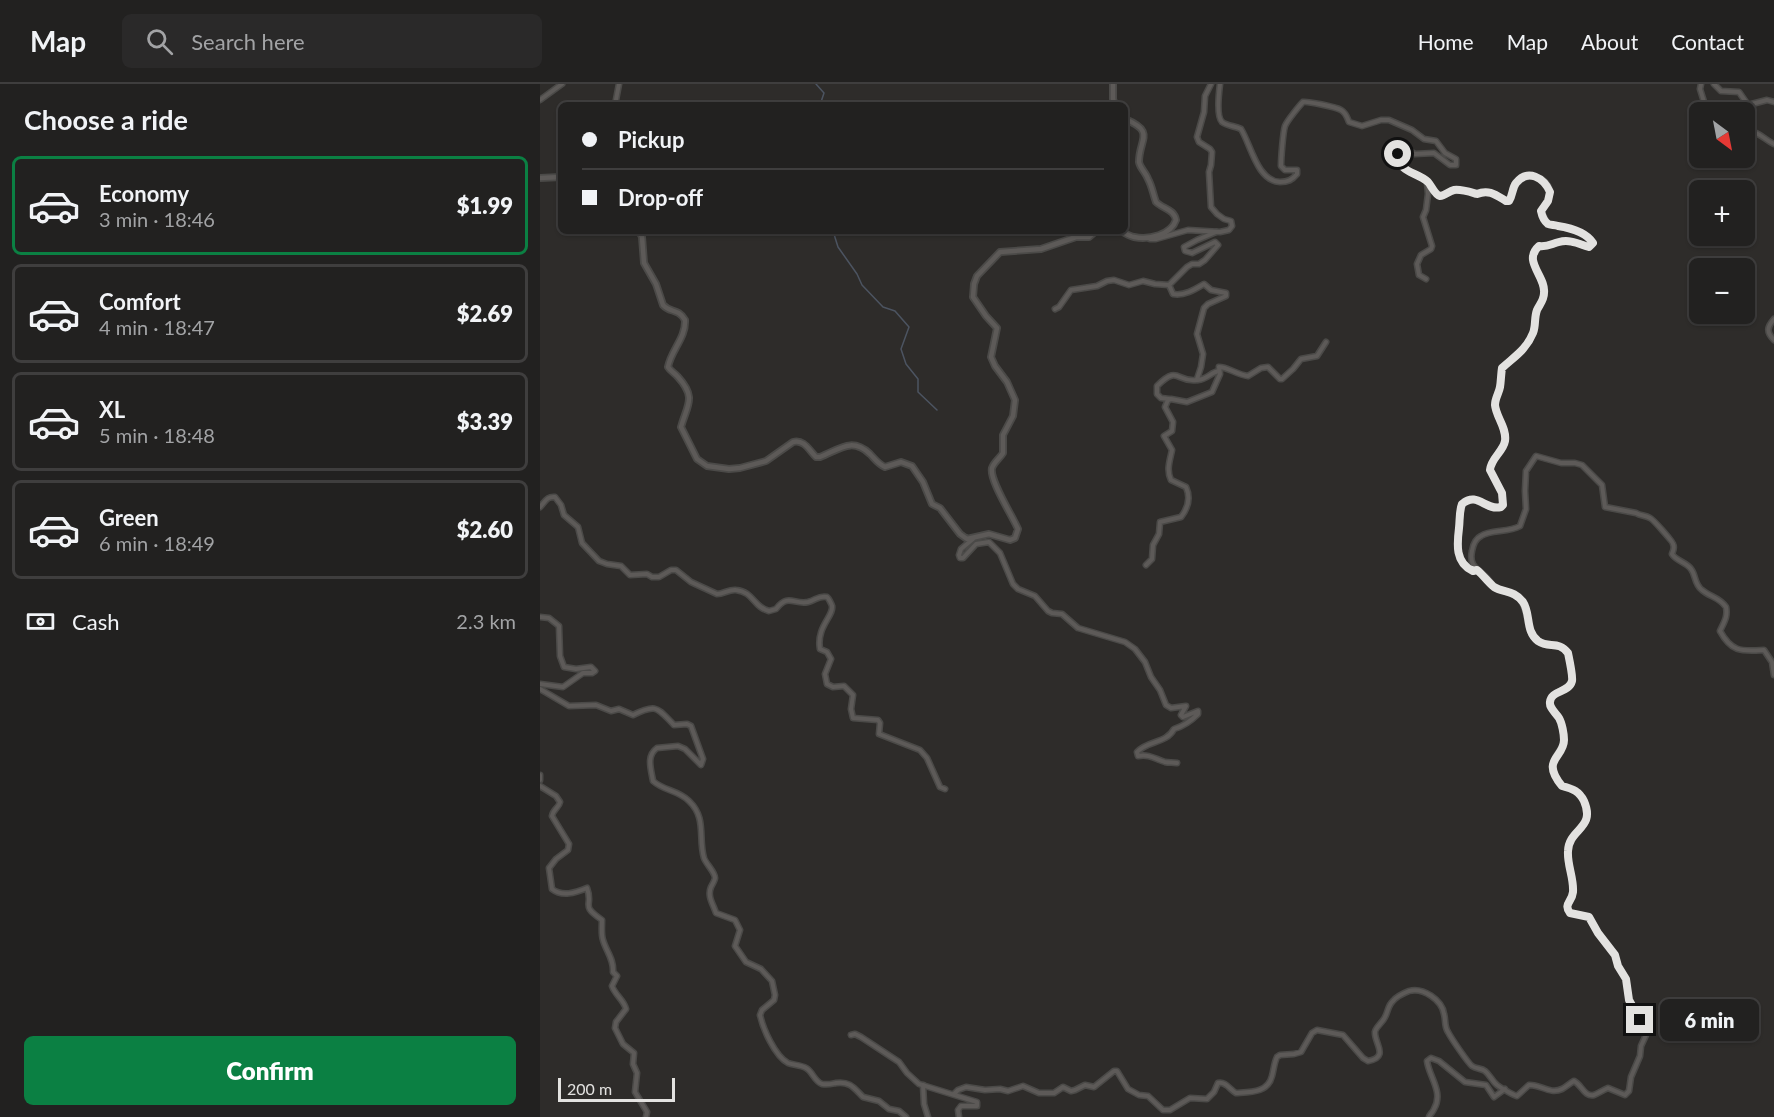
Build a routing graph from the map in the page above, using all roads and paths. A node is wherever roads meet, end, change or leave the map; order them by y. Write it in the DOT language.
graph roads {
  1 [pos="562,84"];
  2 [pos="619,84"];
  3 [pos="1113,84"];
  4 [pos="1211,84"];
  5 [pos="1220,84"];
  6 [pos="1701,84"];
  7 [pos="1714,84"];
  8 [pos="540,100"];
  9 [pos="616,102"];
  10 [pos="1114,102"];
  11 [pos="1704,102"];
  12 [pos="1774,102"];
  13 [pos="1128,120"];
  14 [pos="1755,133"];
  15 [pos="1774,144"];
  16 [pos="558,177"];
  17 [pos="540,178"];
  18 [pos="1427,181"];
  19 [pos="1216,232"];
  20 [pos="640,234"];
  21 [pos="1092,234"];
  22 [pos="1127,234"];
  23 [pos="1146,237"];
  24 [pos="1426,279"];
  25 [pos="1169,285"];
  26 [pos="1055,309"];
  27 [pos="1774,319"];
  28 [pos="1774,340"];
  29 [pos="1326,342"];
  30 [pos="1219,371"];
  31 [pos="1198,380"];
  32 [pos="1171,399"];
  33 [pos="540,507"];
  34 [pos="973,539"];
  35 [pos="1146,565"];
  36 [pos="1477,570"];
  37 [pos="540,617"];
  38 [pos="1774,675"];
  39 [pos="540,684"];
  40 [pos="540,689"];
  41 [pos="1177,763"];
  42 [pos="540,775"];
  43 [pos="540,780"];
  44 [pos="540,786"];
  45 [pos="945,789"];
  46 [pos="851,1035"];
  47 [pos="923,1085"];
  48 [pos="1505,1089"];
  49 [pos="954,1094"];
  50 [pos="646,1117"];
  51 [pos="906,1117"];
  52 [pos="928,1117"];
  53 [pos="959,1117"];
  54 [pos="1429,1117"];
  1 -- 8 [label="street"];
  2 -- 9 [label="street"];
  3 -- 10 [label="street"];
  4 -- 19 [label="street"];
  5 -- 18 [label="street"];
  6 -- 11 [label="street"];
  7 -- 12 [label="street"];
  13 -- 23 [label="street"];
  14 -- 15 [label="street"];
  16 -- 17 [label="street"];
  18 -- 24 [label="street"];
  18 -- 36 [label="street"];
  19 -- 23 [label="street"];
  19 -- 25 [label="street"];
  20 -- 34 [label="street"];
  21 -- 34 [label="street"];
  22 -- 23 [label="street"];
  25 -- 26 [label="street"];
  25 -- 31 [label="street"];
  27 -- 28 [label="street"];
  29 -- 30 [label="street"];
  30 -- 31 [label="street"];
  30 -- 32 [label="street"];
  31 -- 32 [label="street"];
  32 -- 35 [label="street"];
  33 -- 45 [label="street"];
  34 -- 41 [label="street"];
  36 -- 38 [label="street"];
  36 -- 48 [label="street"];
  37 -- 39 [label="street"];
  40 -- 51 [label="street"];
  42 -- 43 [label="street"];
  44 -- 50 [label="street"];
  46 -- 47 [label="street"];
  47 -- 49 [label="street"];
  47 -- 52 [label="street"];
  48 -- 49 [label="street"];
  48 -- 54 [label="street"];
  49 -- 53 [label="street"];
}
